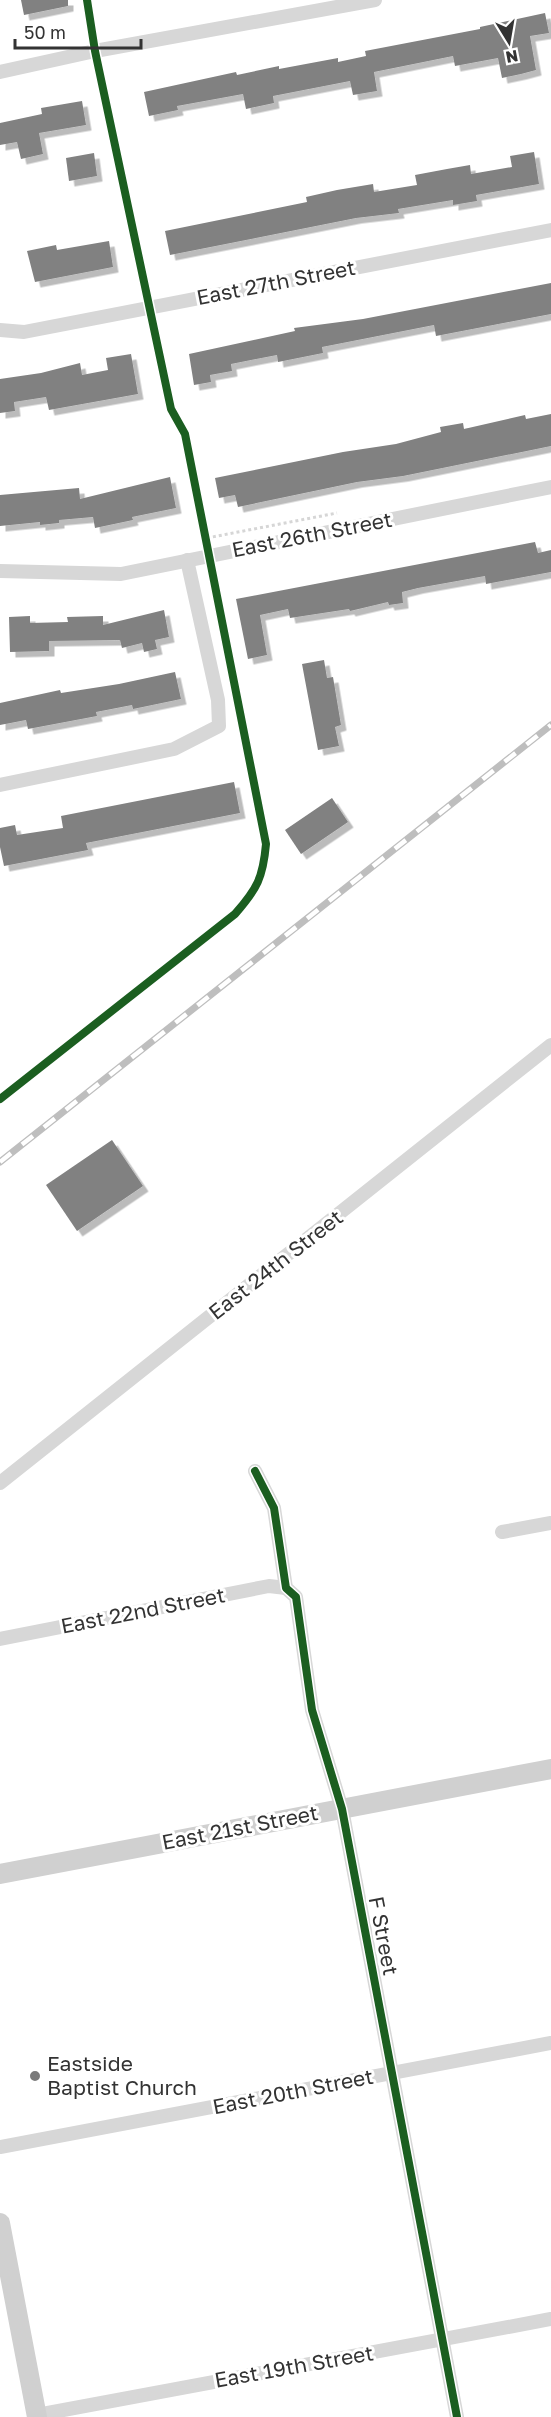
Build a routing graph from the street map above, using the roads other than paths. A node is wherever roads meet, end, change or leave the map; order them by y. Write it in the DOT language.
graph roads {
  1 [pos="375,0"];
  2 [pos="0,72"];
  3 [pos="551,230"];
  4 [pos="0,330"];
  5 [pos="551,487"];
  6 [pos="187,560"];
  7 [pos="0,571"];
  8 [pos="0,785"];
  9 [pos="551,1045"];
  10 [pos="255,1471"];
  11 [pos="0,1483"];
  12 [pos="551,1523"];
  13 [pos="502,1532"];
  14 [pos="286,1588"];
  15 [pos="0,1639"];
  16 [pos="551,1770"];
  17 [pos="342,1809"];
  18 [pos="0,1874"];
  19 [pos="551,2043"];
  20 [pos="391,2074"];
  21 [pos="0,2147"];
  22 [pos="0,2223"];
  23 [pos="551,2319"];
  24 [pos="442,2340"];
  25 [pos="37,2416"];
  26 [pos="457,2417"];
  1 -- 2 [label="street"];
  3 -- 4 [label="street, East 27th Street"];
  5 -- 6 [label="street, East 26th Street"];
  6 -- 7 [label="street, East 26th Street"];
  6 -- 8 [label="street"];
  9 -- 11 [label="street, East 24th Street"];
  10 -- 14 [label="street, F Street"];
  12 -- 13 [label="street"];
  14 -- 15 [label="street, East 22nd Street"];
  14 -- 17 [label="street, F Street"];
  16 -- 17 [label="main road, East 21st Street"];
  17 -- 18 [label="main road, East 21st Street"];
  17 -- 20 [label="street, F Street"];
  19 -- 20 [label="street, East 20th Street"];
  20 -- 21 [label="street, East 20th Street"];
  20 -- 24 [label="street, F Street"];
  22 -- 25 [label="main road"];
  23 -- 24 [label="street, East 19th Street"];
  24 -- 25 [label="street, East 19th Street"];
  24 -- 26 [label="street, F Street"];
}
